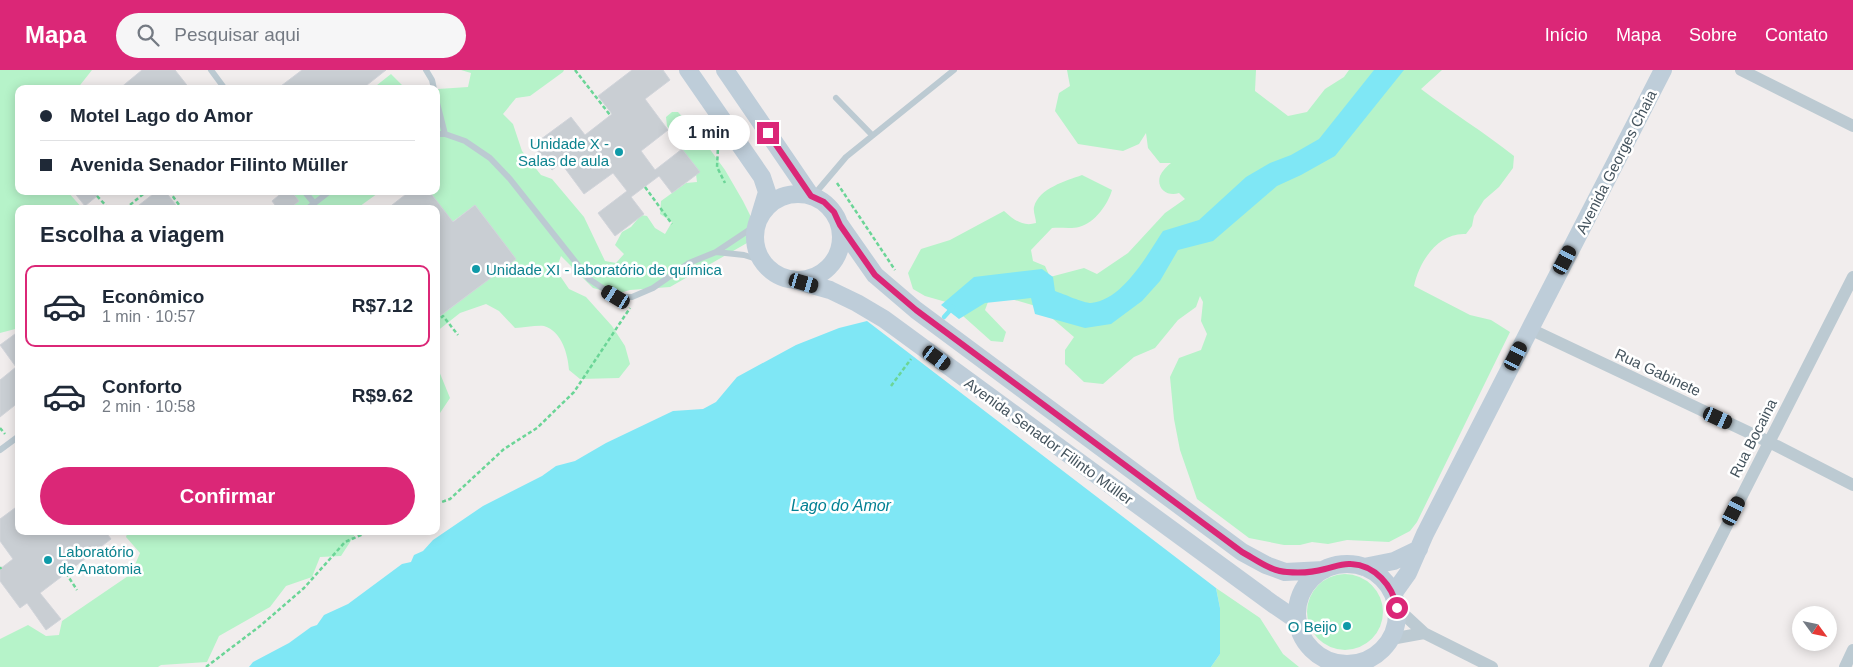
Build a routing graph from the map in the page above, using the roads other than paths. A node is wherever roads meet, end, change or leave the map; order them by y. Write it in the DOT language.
graph roads {
  1 [pos="211,70"];
  2 [pos="426,70"];
  3 [pos="688,70"];
  4 [pos="725,70"];
  5 [pos="954,70"];
  6 [pos="1664,70"];
  7 [pos="1741,70"];
  8 [pos="222,85"];
  9 [pos="433,85"];
  10 [pos="836,98"];
  11 [pos="440,115"];
  12 [pos="1853,126"];
  13 [pos="440,134"];
  14 [pos="445,134"];
  15 [pos="872,135"];
  16 [pos="307,195"];
  17 [pos="325,195"];
  18 [pos="812,196"];
  19 [pos="314,203"];
  20 [pos="312,205"];
  21 [pos="758,222"];
  22 [pos="840,225"];
  23 [pos="716,252"];
  24 [pos="763,261"];
  25 [pos="1853,276"];
  26 [pos="791,279"];
  27 [pos="1530,329"];
  28 [pos="15,439"];
  29 [pos="1769,442"];
  30 [pos="0,450"];
  31 [pos="1853,485"];
  32 [pos="1419,548"];
  33 [pos="1364,567"];
  34 [pos="1324,570"];
  35 [pos="1395,601"];
  36 [pos="1298,621"];
  37 [pos="1424,633"];
  38 [pos="1390,639"];
  39 [pos="1853,650"];
  40 [pos="1332,664"];
  41 [pos="1492,667"];
  42 [pos="1655,667"];
  43 [pos="1845,667"];
  1 -- 8 [label="lane"];
  2 -- 9 [label="lane"];
  3 -- 21 [label="main road"];
  4 -- 18 [label="main road"];
  5 -- 15 [label="lane"];
  6 -- 27 [label="main road, Avenida Georges Chaia"];
  7 -- 12 [label="street"];
  10 -- 15 [label="lane"];
  11 -- 14 [label="lane"];
  13 -- 14 [label="lane"];
  14 -- 23 [label="lane"];
  15 -- 18 [label="lane"];
  16 -- 19 [label="lane"];
  17 -- 19 [label="lane"];
  18 -- 21 [label="main road"];
  18 -- 22 [label="main road"];
  19 -- 20 [label="lane"];
  21 -- 23 [label="lane"];
  21 -- 24 [label="main road"];
  22 -- 26 [label="main road"];
  22 -- 34 [label="main road, Avenida Senador Filinto Müller"];
  23 -- 24 [label="lane"];
  24 -- 26 [label="main road"];
  25 -- 29 [label="street, Rua Bocaina"];
  26 -- 36 [label="main road, Avenida Senador Filinto Müller"];
  27 -- 29 [label="street, Rua Gabinete"];
  27 -- 32 [label="main road, Avenida Georges Chaia"];
  28 -- 30 [label="lane"];
  29 -- 31 [label="street, Rua Gabinete"];
  29 -- 42 [label="street, Rua Bocaina"];
  32 -- 33 [label="main road"];
  32 -- 35 [label="main road, Avenida Georges Chaia"];
  33 -- 34 [label="main road"];
  33 -- 35 [label="main road"];
  34 -- 36 [label="main road"];
  35 -- 37 [label="street"];
  35 -- 38 [label="main road"];
  36 -- 40 [label="main road"];
  37 -- 38 [label="street"];
  37 -- 41 [label="street"];
  38 -- 40 [label="main road"];
  39 -- 43 [label="street"];
}
